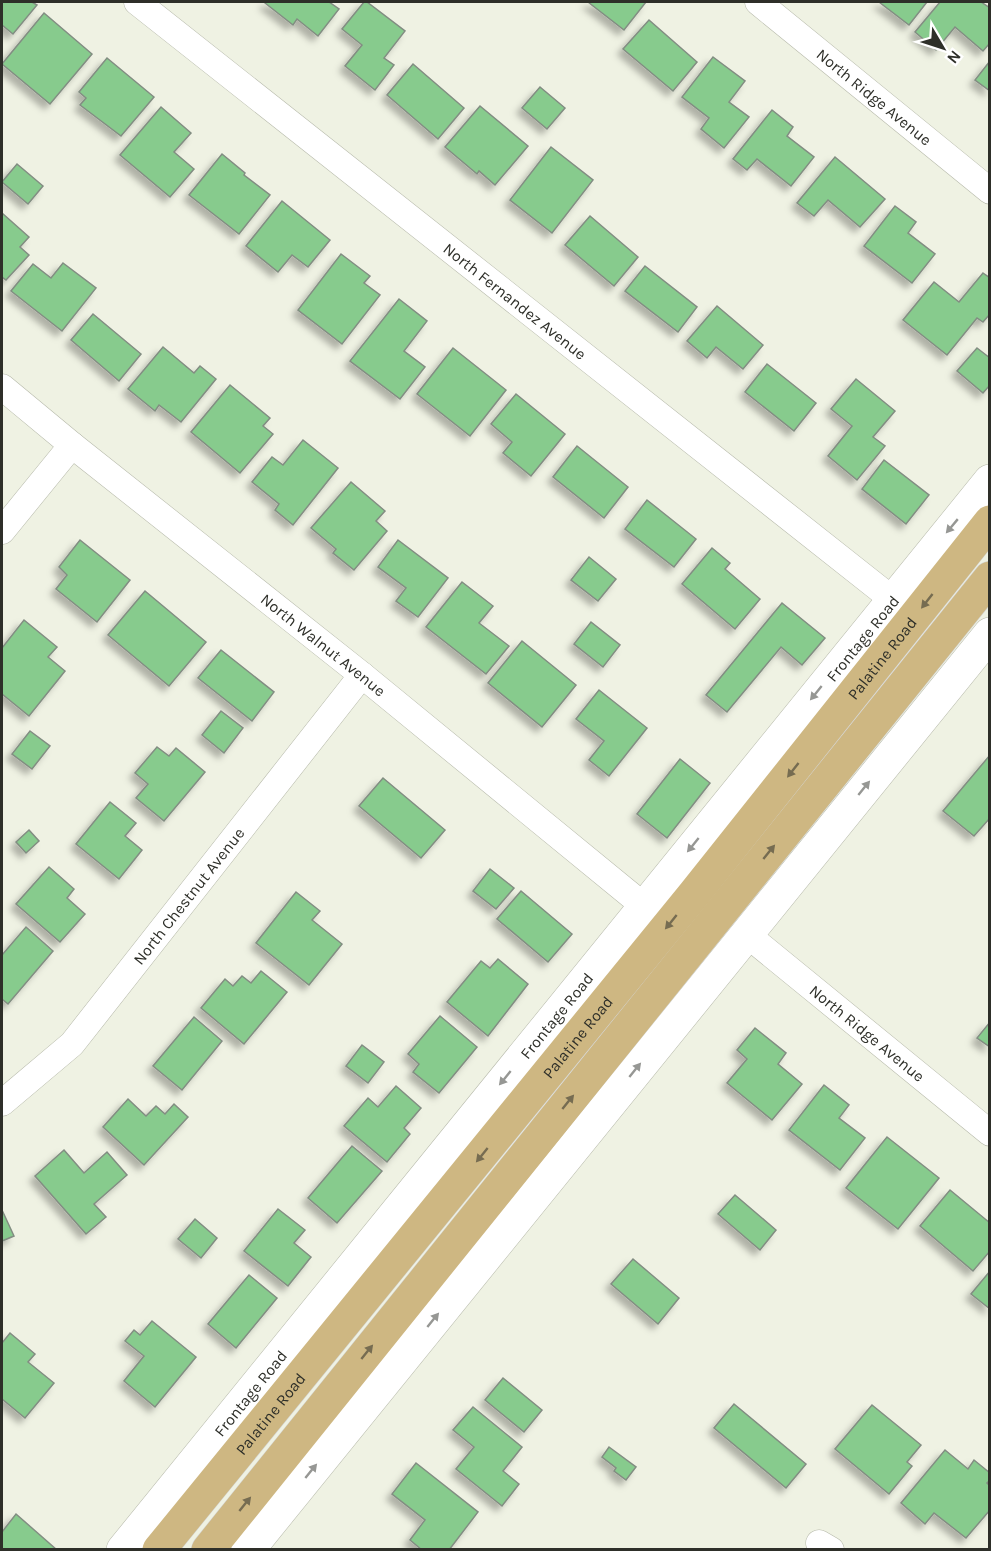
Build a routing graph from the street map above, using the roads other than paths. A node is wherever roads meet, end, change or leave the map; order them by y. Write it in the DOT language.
graph roads {
  1 [pos="137,2"];
  2 [pos="758,2"];
  3 [pos="990,191"];
  4 [pos="2,387"];
  5 [pos="72,445"];
  6 [pos="990,481"];
  7 [pos="990,522"];
  8 [pos="2,531"];
  9 [pos="990,578"];
  10 [pos="892,599"];
  11 [pos="987,643"];
  12 [pos="362,675"];
  13 [pos="644,906"];
  14 [pos="745,933"];
  15 [pos="2,1103"];
  16 [pos="990,1133"];
  17 [pos="123,1550"];
  18 [pos="159,1550"];
  19 [pos="208,1550"];
  20 [pos="248,1550"];
  1 -- 10 [label="street, North Fernandez Avenue"];
  2 -- 3 [label="street, North Ridge Avenue"];
  4 -- 5 [label="street, North Walnut Avenue"];
  5 -- 8 [label="street"];
  5 -- 12 [label="street, North Walnut Avenue"];
  6 -- 10 [label="street, Frontage Road, one-way"];
  7 -- 18 [label="highway, Palatine Road, one-way"];
  19 -- 9 [label="highway, Palatine Road, one-way"];
  10 -- 13 [label="street, Frontage Road, one-way"];
  14 -- 11 [label="street, one-way"];
  12 -- 13 [label="street, North Walnut Avenue"];
  12 -- 15 [label="street, North Chestnut Avenue"];
  13 -- 17 [label="street, Frontage Road, one-way"];
  14 -- 16 [label="street, North Ridge Avenue"];
  20 -- 14 [label="street, one-way"];
}
